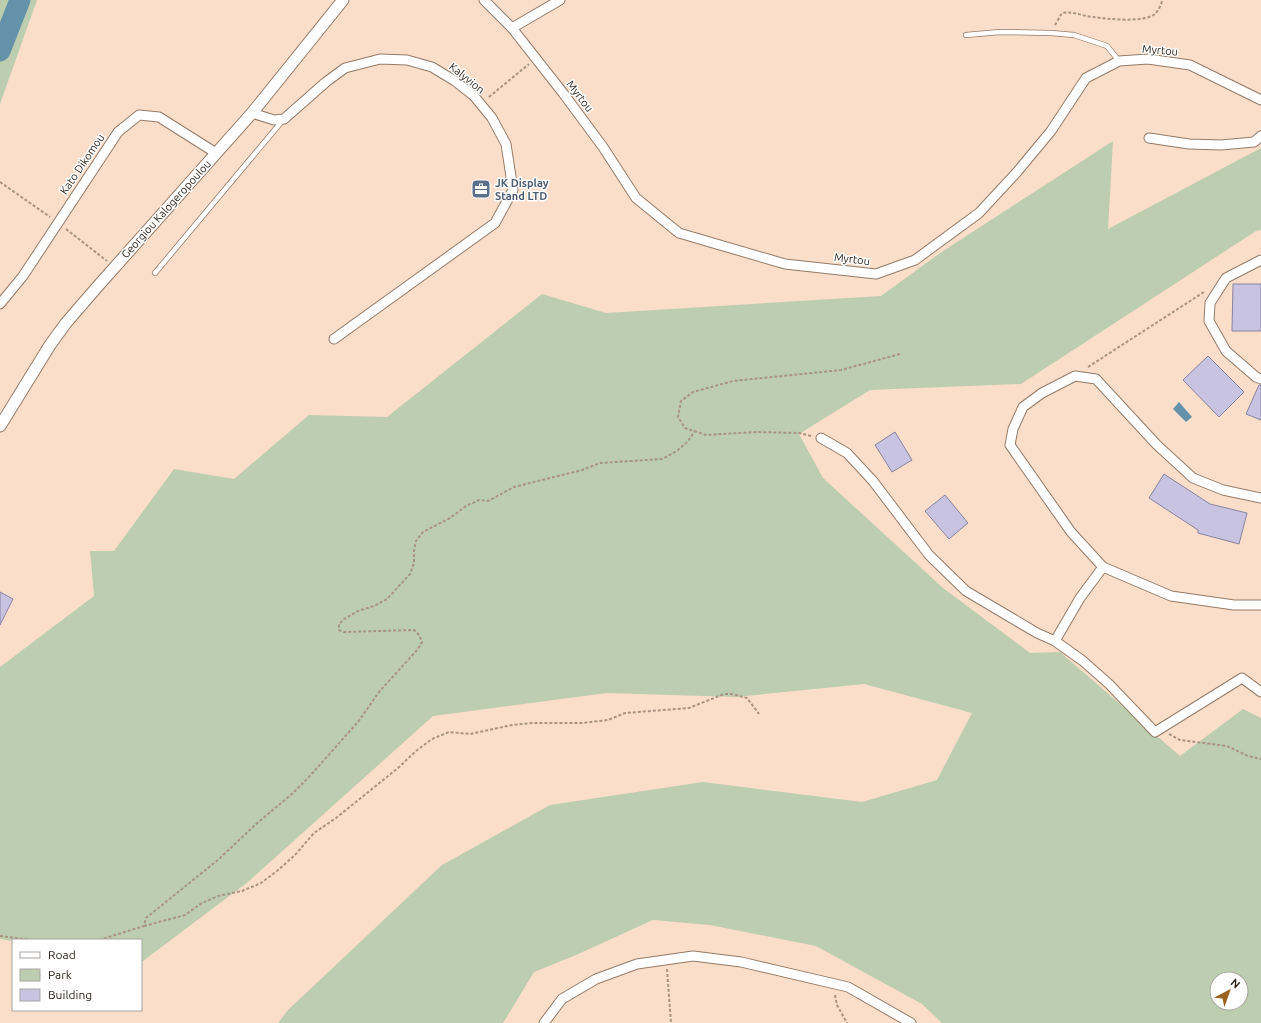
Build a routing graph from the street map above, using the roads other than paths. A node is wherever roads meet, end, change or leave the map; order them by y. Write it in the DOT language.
graph roads {
  1 [pos="349,0"];
  2 [pos="484,0"];
  3 [pos="560,0"];
  4 [pos="341,4"];
  5 [pos="512,28"];
  6 [pos="966,35"];
  7 [pos="1119,61"];
  8 [pos="1261,100"];
  9 [pos="252,113"];
  10 [pos="284,119"];
  11 [pos="1261,136"];
  12 [pos="1149,138"];
  13 [pos="216,153"];
  14 [pos="1261,260"];
  15 [pos="155,273"];
  16 [pos="0,304"];
  17 [pos="334,339"];
  18 [pos="1261,379"];
  19 [pos="0,426"];
  20 [pos="821,438"];
  21 [pos="1261,498"];
  22 [pos="1102,567"];
  23 [pos="1261,605"];
  24 [pos="1055,641"];
  25 [pos="1261,692"];
  26 [pos="544,1023"];
  27 [pos="911,1023"];
  1 -- 4 [label="street"];
  2 -- 5 [label="street, Myrtou"];
  3 -- 5 [label="street"];
  4 -- 9 [label="street, Georgiou Kalogeropoulou"];
  5 -- 7 [label="street, Myrtou"];
  6 -- 7 [label="lane"];
  7 -- 8 [label="street, Myrtou"];
  9 -- 10 [label="street"];
  9 -- 13 [label="street, Georgiou Kalogeropoulou"];
  10 -- 15 [label="lane"];
  10 -- 17 [label="street, Kalyvion"];
  11 -- 12 [label="street"];
  13 -- 16 [label="street, Kato Dikomou"];
  13 -- 19 [label="street, Georgiou Kalogeropoulou"];
  14 -- 18 [label="street"];
  20 -- 24 [label="street"];
  21 -- 22 [label="street"];
  22 -- 23 [label="street"];
  22 -- 24 [label="street"];
  24 -- 25 [label="street"];
  26 -- 27 [label="street"];
}
